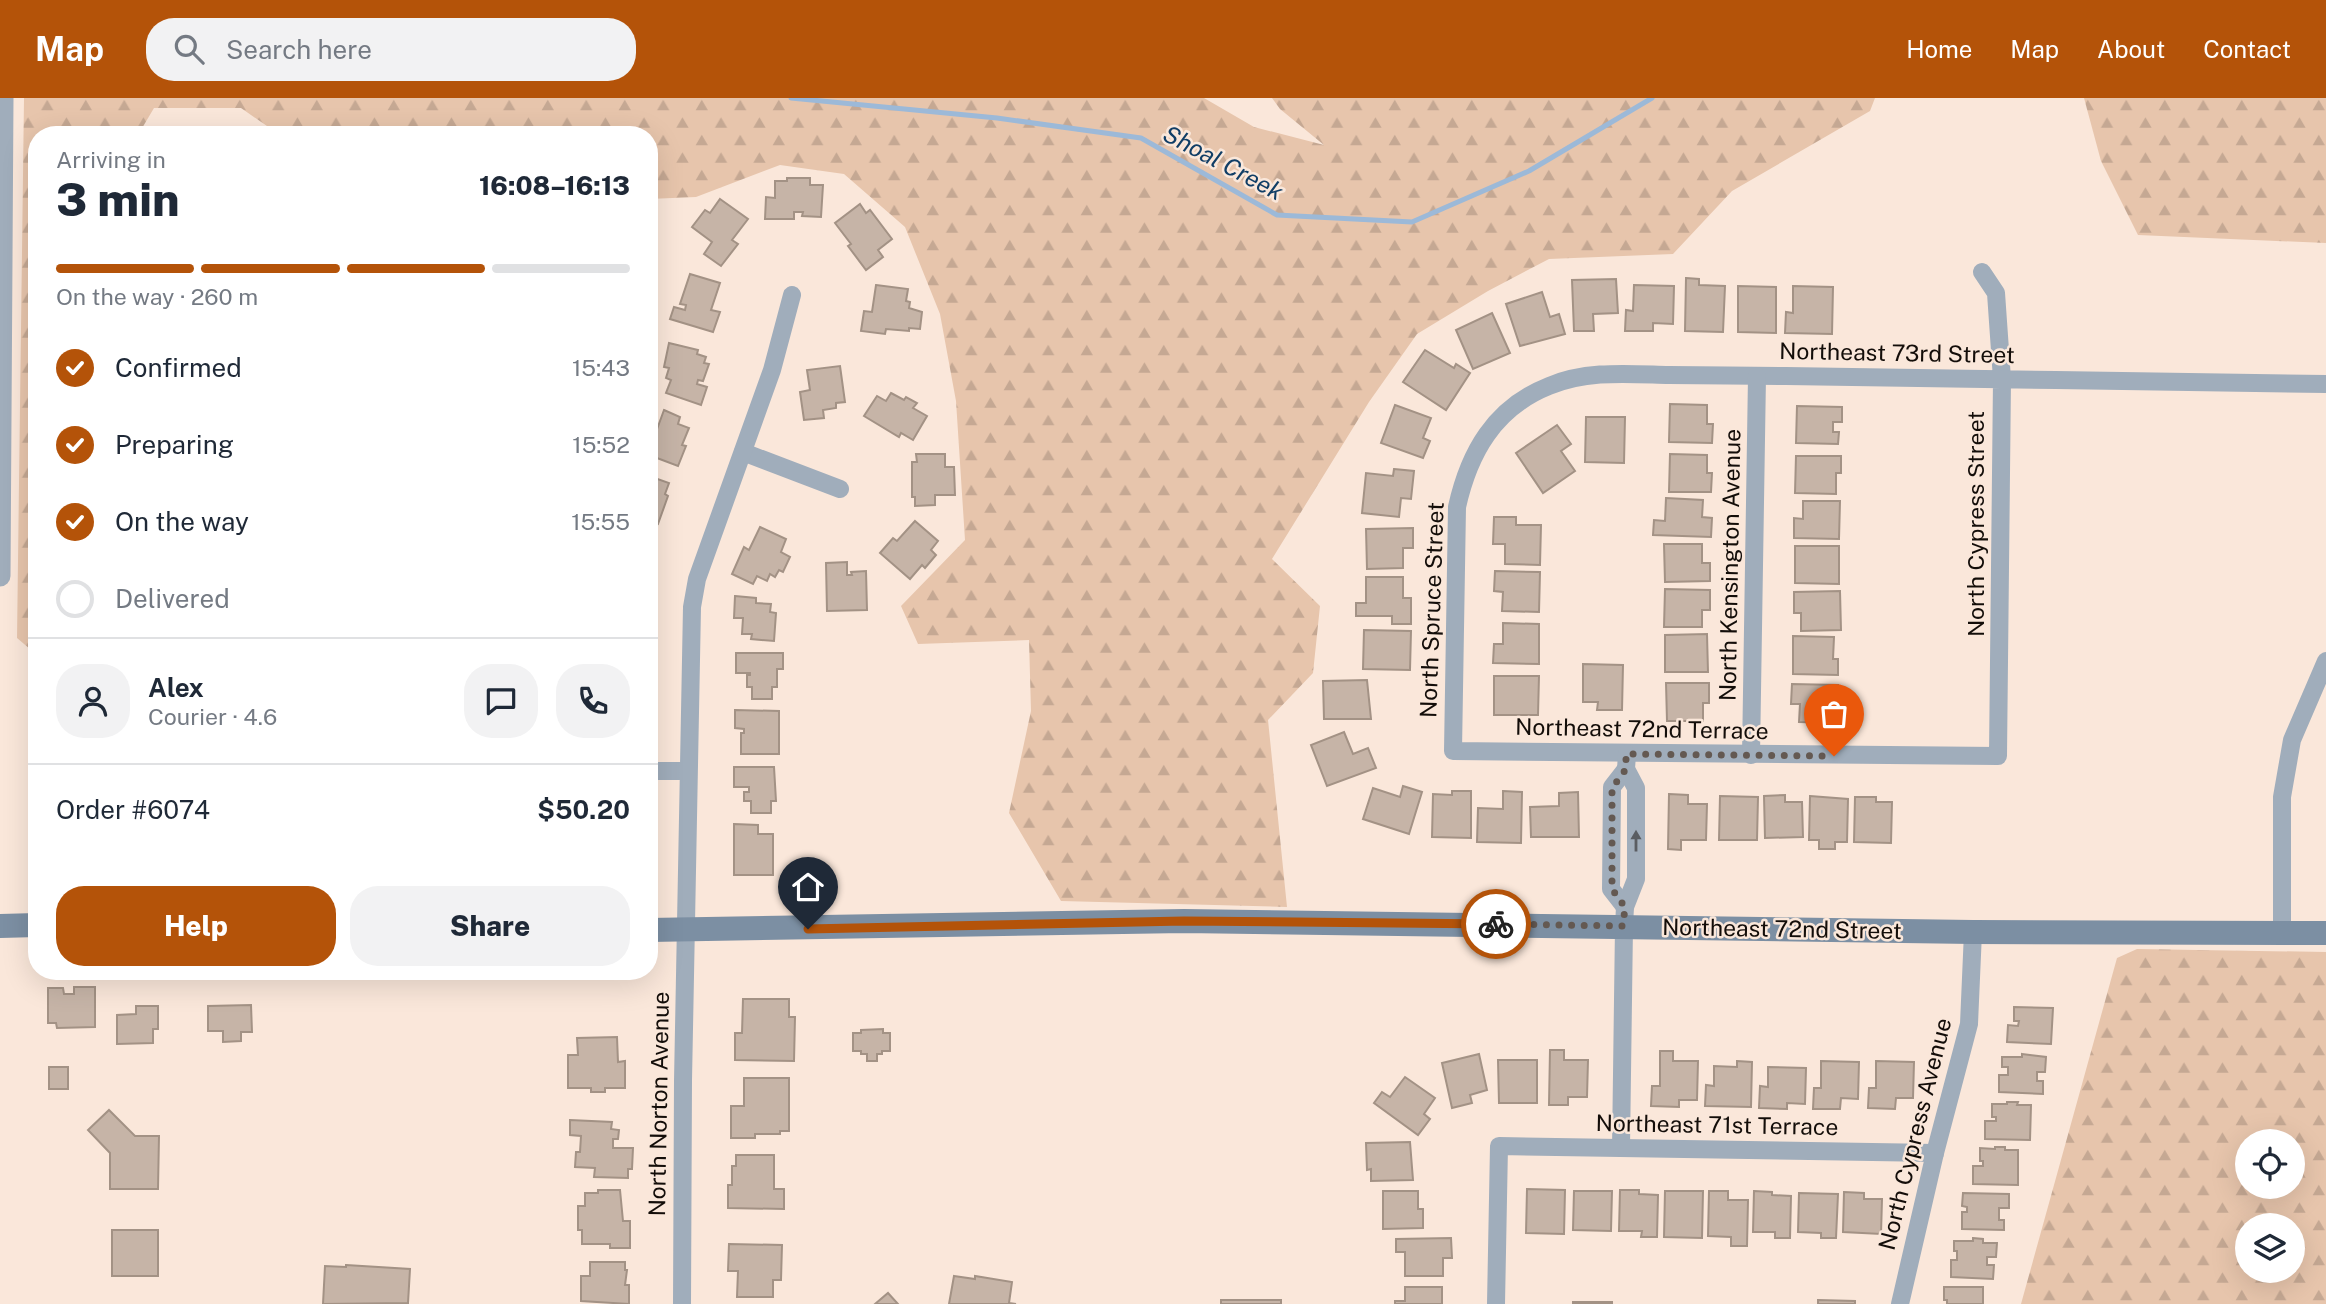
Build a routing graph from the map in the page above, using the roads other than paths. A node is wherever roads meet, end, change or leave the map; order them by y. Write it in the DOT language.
graph roads {
  1 [pos="3,98"];
  2 [pos="1982,272"];
  3 [pos="792,295"];
  4 [pos="1757,376"];
  5 [pos="2001,379"];
  6 [pos="2326,384"];
  7 [pos="1486,434"];
  8 [pos="743,452"];
  9 [pos="839,489"];
  10 [pos="0,576"];
  11 [pos="2326,662"];
  12 [pos="1453,751"];
  13 [pos="1751,755"];
  14 [pos="1998,756"];
  15 [pos="1626,761"];
  16 [pos="658,771"];
  17 [pos="688,771"];
  18 [pos="1624,917"];
  19 [pos="28,925"];
  20 [pos="0,926"];
  21 [pos="658,930"];
  22 [pos="687,931"];
  23 [pos="1973,932"];
  24 [pos="2282,933"];
  25 [pos="2326,933"];
  26 [pos="1621,1148"];
  27 [pos="1935,1153"];
  28 [pos="682,1304"];
  29 [pos="1496,1304"];
  30 [pos="1900,1304"];
  1 -- 10 [label="street"];
  2 -- 5 [label="street, North Cypress Street"];
  3 -- 8 [label="street, North Norton Avenue"];
  4 -- 5 [label="street, Northeast 73rd Street"];
  4 -- 7 [label="street, Northeast 73rd Street"];
  4 -- 13 [label="street, North Kensington Avenue"];
  5 -- 6 [label="street, Northeast 73rd Street"];
  5 -- 14 [label="street, North Cypress Street"];
  7 -- 12 [label="street, North Spruce Street"];
  8 -- 9 [label="street"];
  8 -- 17 [label="street, North Norton Avenue"];
  11 -- 24 [label="street"];
  12 -- 15 [label="street, Northeast 72nd Terrace"];
  13 -- 14 [label="street, Northeast 72nd Terrace"];
  13 -- 15 [label="street, Northeast 72nd Terrace"];
  18 -- 15 [label="street, one-way"];
  15 -- 18 [label="street"];
  16 -- 17 [label="street"];
  17 -- 22 [label="street, North Norton Avenue"];
  18 -- 22 [label="main road, Northeast 72nd Street"];
  18 -- 23 [label="main road, Northeast 72nd Street"];
  18 -- 26 [label="street"];
  19 -- 20 [label="main road"];
  21 -- 22 [label="main road, Northeast 72nd Street"];
  22 -- 28 [label="street, North Norton Avenue"];
  23 -- 24 [label="main road, Northeast 72nd Street"];
  23 -- 27 [label="street, North Cypress Avenue"];
  24 -- 25 [label="main road, Northeast 72nd Street"];
  26 -- 27 [label="street, Northeast 71st Terrace"];
  26 -- 29 [label="street, Northeast 71st Terrace"];
  27 -- 30 [label="street, North Cypress Avenue"];
}
